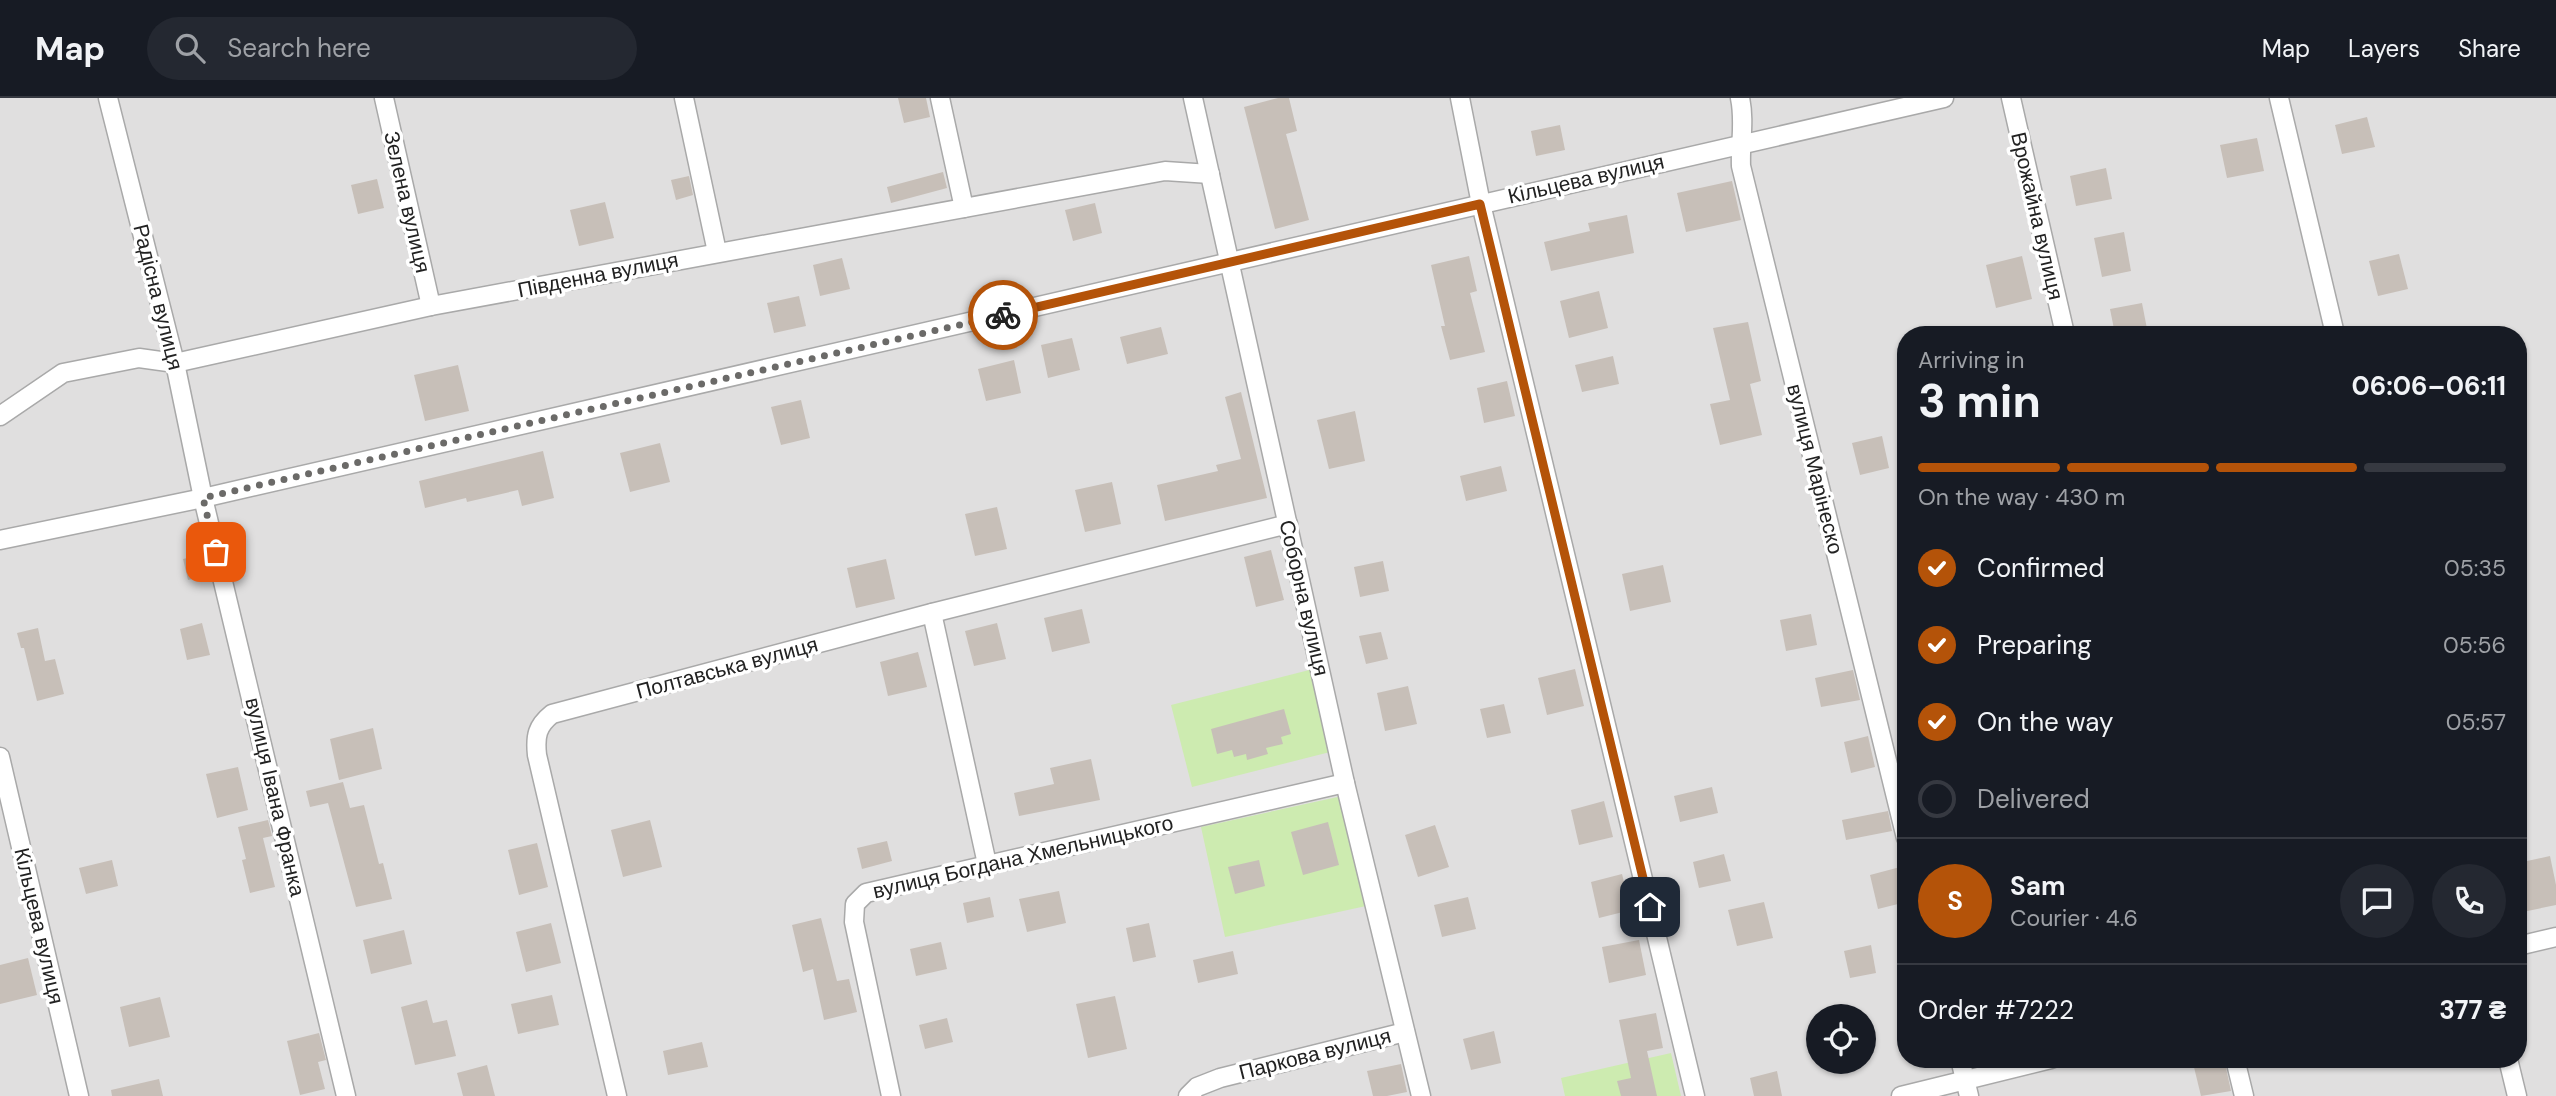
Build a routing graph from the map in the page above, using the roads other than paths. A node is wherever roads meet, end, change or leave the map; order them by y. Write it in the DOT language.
graph roads {
  1 [pos="108,98"];
  2 [pos="384,98"];
  3 [pos="684,98"];
  4 [pos="940,98"];
  5 [pos="1193,98"];
  6 [pos="1460,98"];
  7 [pos="1740,98"];
  8 [pos="1944,98"];
  9 [pos="2011,98"];
  10 [pos="2279,98"];
  11 [pos="1741,144"];
  12 [pos="1210,174"];
  13 [pos="1480,204"];
  14 [pos="964,208"];
  15 [pos="717,252"];
  16 [pos="1229,263"];
  17 [pos="431,306"];
  18 [pos="2063,326"];
  19 [pos="2333,326"];
  20 [pos="175,363"];
  21 [pos="0,416"];
  22 [pos="203,498"];
  23 [pos="1288,524"];
  24 [pos="0,540"];
  25 [pos="932,613"];
  26 [pos="0,757"];
  27 [pos="1345,783"];
  28 [pos="1897,801"];
  29 [pos="987,864"];
  30 [pos="2556,937"];
  31 [pos="2527,944"];
  32 [pos="1405,1032"];
  33 [pos="1962,1068"];
  34 [pos="2025,1068"];
  35 [pos="2237,1068"];
  36 [pos="2510,1068"];
  37 [pos="1967,1088"];
  38 [pos="79,1096"];
  39 [pos="346,1096"];
  40 [pos="617,1096"];
  41 [pos="891,1096"];
  42 [pos="1188,1096"];
  43 [pos="1421,1096"];
  44 [pos="1695,1096"];
  45 [pos="1901,1096"];
  46 [pos="2244,1096"];
  47 [pos="2517,1096"];
  1 -- 20 [label="street, Радісна вулиця"];
  2 -- 17 [label="street, Зелена вулиця"];
  3 -- 15 [label="street"];
  4 -- 14 [label="street"];
  5 -- 12 [label="street, Соборна вулиця"];
  6 -- 13 [label="street"];
  7 -- 11 [label="street, вулиця Марінеско"];
  8 -- 11 [label="street, Кільцева вулиця"];
  9 -- 18 [label="street, Врожайна вулиця"];
  10 -- 19 [label="street"];
  11 -- 13 [label="street, Кільцева вулиця"];
  11 -- 28 [label="street, вулиця Марінеско"];
  12 -- 14 [label="street, Південна вулиця"];
  12 -- 16 [label="street, Соборна вулиця"];
  13 -- 16 [label="street, Кільцева вулиця"];
  13 -- 44 [label="street"];
  14 -- 15 [label="street, Південна вулиця"];
  15 -- 17 [label="street, Південна вулиця"];
  16 -- 22 [label="street, Кільцева вулиця"];
  16 -- 23 [label="street, Соборна вулиця"];
  17 -- 20 [label="street, Південна вулиця"];
  20 -- 21 [label="street, Південна вулиця"];
  20 -- 22 [label="street, Радісна вулиця"];
  22 -- 24 [label="street, Кільцева вулиця"];
  22 -- 39 [label="street, вулиця Івана Франка"];
  23 -- 25 [label="street, Полтавська вулиця"];
  23 -- 27 [label="street, Соборна вулиця"];
  25 -- 29 [label="street"];
  25 -- 40 [label="street, Полтавська вулиця"];
  26 -- 38 [label="street, Кільцева вулиця"];
  27 -- 29 [label="street, вулиця Богдана Хмельницького"];
  27 -- 32 [label="street, Соборна вулиця"];
  29 -- 41 [label="street, вулиця Богдана Хмельницького"];
  30 -- 31 [label="street"];
  32 -- 42 [label="street, Паркова вулиця"];
  32 -- 43 [label="street, Соборна вулиця"];
  33 -- 37 [label="street"];
  34 -- 37 [label="street"];
  35 -- 46 [label="street"];
  36 -- 47 [label="street"];
  37 -- 45 [label="street"];
}
